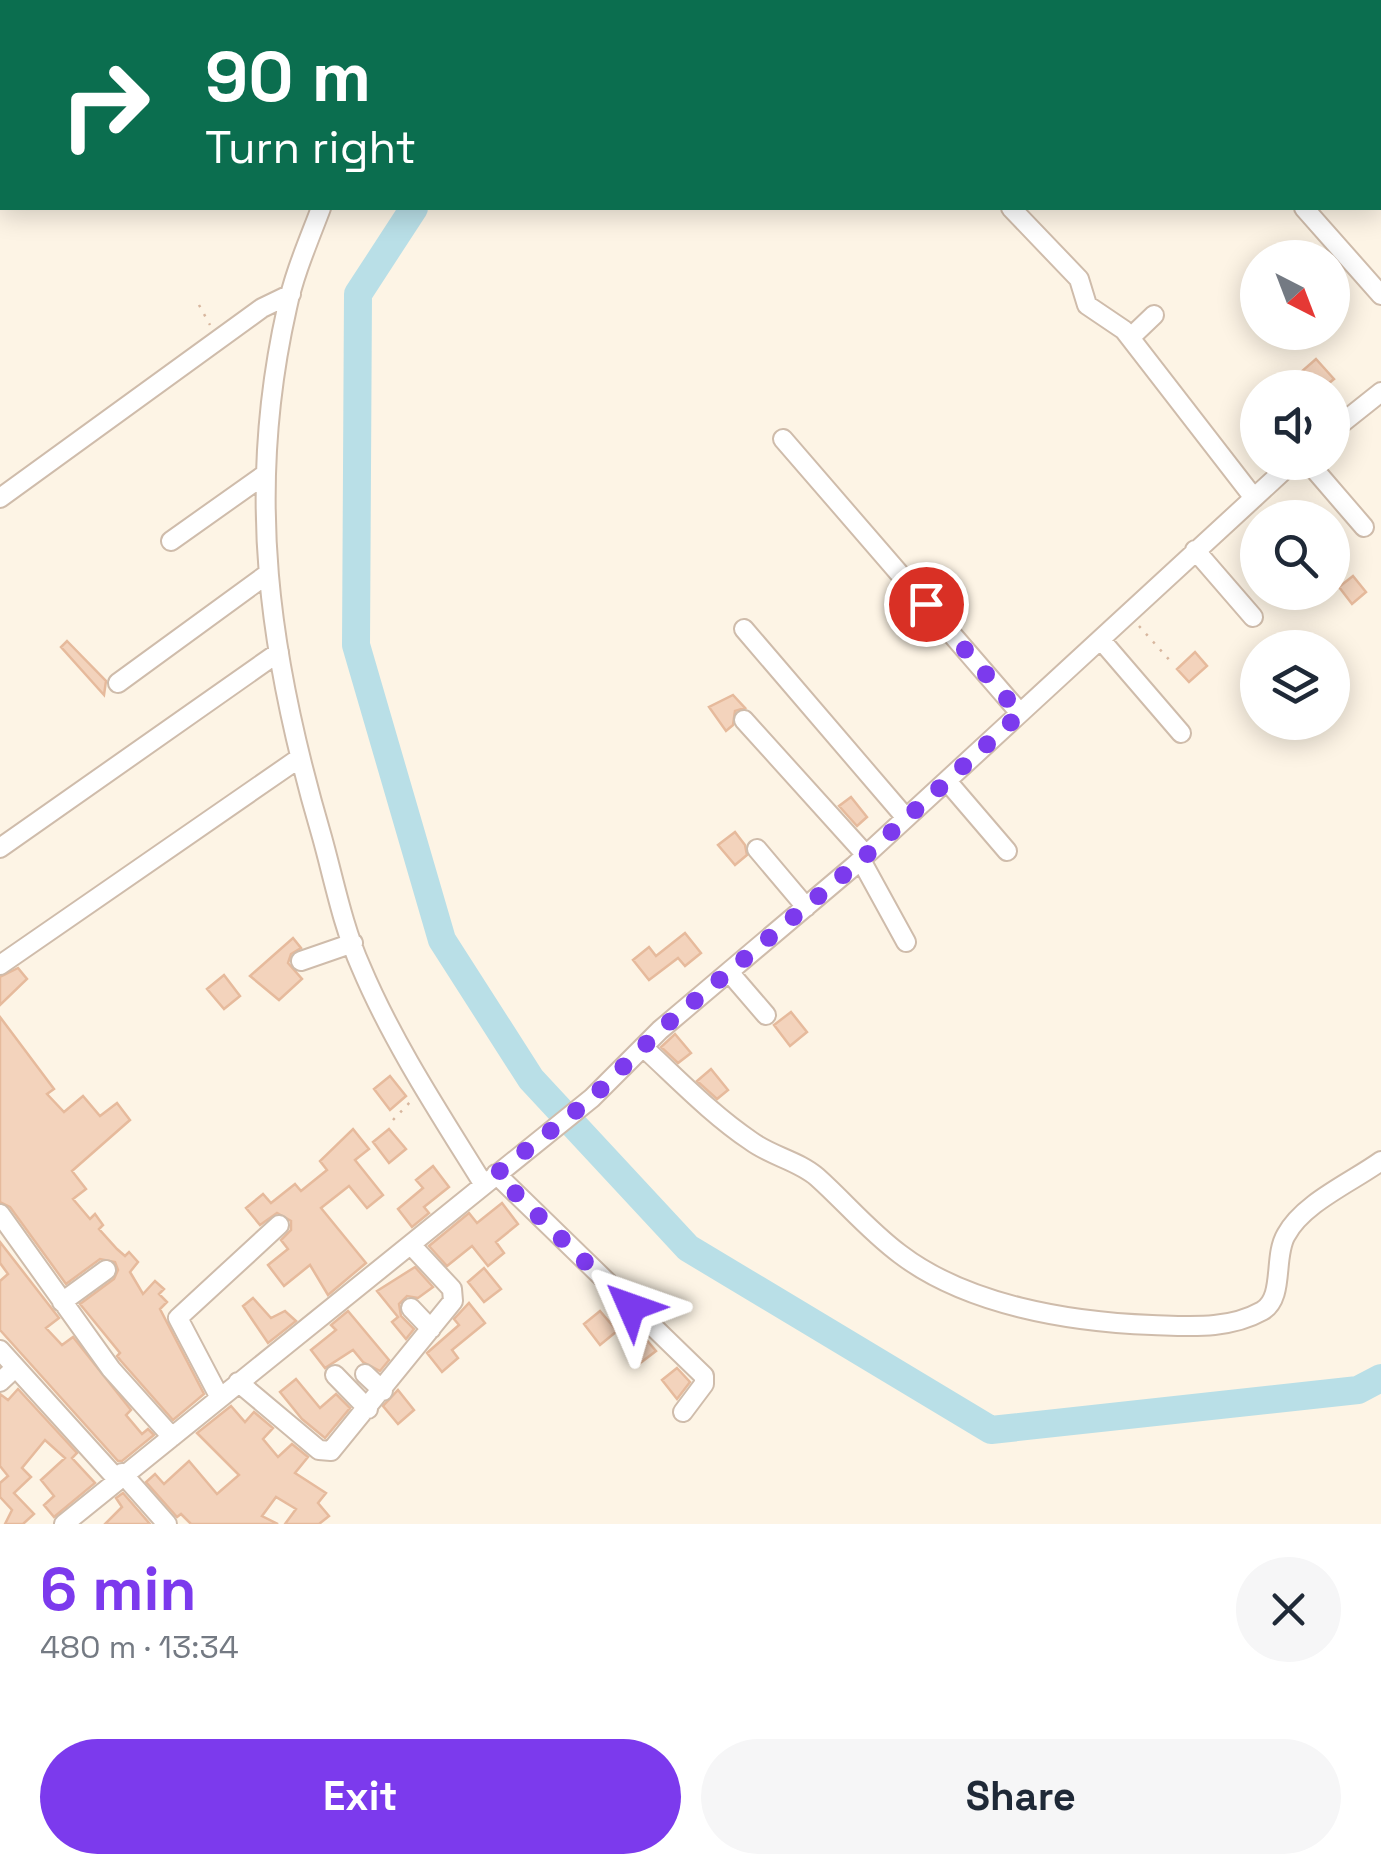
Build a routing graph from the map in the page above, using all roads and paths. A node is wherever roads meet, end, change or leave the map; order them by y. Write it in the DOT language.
graph roads {
  1 [pos="320,210"];
  2 [pos="1013,210"];
  3 [pos="1306,210"];
  4 [pos="291,294"];
  5 [pos="1381,295"];
  6 [pos="199,305"];
  7 [pos="1154,316"];
  8 [pos="1130,338"];
  9 [pos="218,340"];
  10 [pos="1379,398"];
  11 [pos="1350,418"];
  12 [pos="784,439"];
  13 [pos="264,475"];
  14 [pos="1274,480"];
  15 [pos="1324,480"];
  16 [pos="0,498"];
  17 [pos="1254,498"];
  18 [pos="1364,527"];
  19 [pos="170,541"];
  20 [pos="1195,550"];
  21 [pos="266,575"];
  22 [pos="1128,614"];
  23 [pos="1253,617"];
  24 [pos="744,629"];
  25 [pos="1101,640"];
  26 [pos="279,652"];
  27 [pos="1172,664"];
  28 [pos="118,683"];
  29 [pos="1020,714"];
  30 [pos="744,720"];
  31 [pos="1181,734"];
  32 [pos="298,759"];
  33 [pos="947,781"];
  34 [pos="906,818"];
  35 [pos="0,848"];
  36 [pos="758,849"];
  37 [pos="1006,851"];
  38 [pos="863,858"];
  39 [pos="806,907"];
  40 [pos="906,942"];
  41 [pos="353,943"];
  42 [pos="300,960"];
  43 [pos="0,965"];
  44 [pos="729,972"];
  45 [pos="766,1015"];
  46 [pos="643,1047"];
  47 [pos="426,1092"];
  48 [pos="393,1120"];
  49 [pos="1381,1162"];
  50 [pos="490,1179"];
  51 [pos="0,1214"];
  52 [pos="279,1224"];
  53 [pos="412,1246"];
  54 [pos="106,1270"];
  55 [pos="62,1302"];
  56 [pos="411,1308"];
  57 [pos="431,1329"];
  58 [pos="0,1350"];
  59 [pos="15,1368"];
  60 [pos="365,1374"];
  61 [pos="335,1375"];
  62 [pos="0,1382"];
  63 [pos="238,1382"];
  64 [pos="383,1391"];
  65 [pos="220,1398"];
  66 [pos="368,1408"];
  67 [pos="683,1412"];
  68 [pos="172,1437"];
  69 [pos="119,1475"];
  70 [pos="64,1524"];
  71 [pos="167,1524"];
  1 -- 4 [label="street"];
  2 -- 8 [label="street"];
  3 -- 5 [label="street"];
  4 -- 9 [label="street"];
  4 -- 13 [label="street"];
  6 -- 9 [label="path"];
  7 -- 8 [label="street"];
  8 -- 17 [label="street"];
  9 -- 16 [label="street"];
  10 -- 11 [label="street"];
  12 -- 29 [label="street"];
  13 -- 19 [label="street"];
  13 -- 21 [label="street"];
  14 -- 17 [label="street"];
  15 -- 18 [label="street"];
  17 -- 20 [label="street"];
  20 -- 22 [label="street"];
  20 -- 23 [label="street"];
  21 -- 26 [label="street"];
  21 -- 28 [label="street"];
  22 -- 25 [label="street"];
  22 -- 27 [label="path"];
  24 -- 34 [label="street"];
  25 -- 29 [label="street"];
  25 -- 31 [label="street"];
  26 -- 32 [label="street"];
  26 -- 35 [label="street"];
  29 -- 33 [label="street"];
  30 -- 38 [label="street"];
  32 -- 41 [label="street"];
  32 -- 43 [label="street"];
  33 -- 34 [label="street"];
  33 -- 37 [label="street"];
  34 -- 38 [label="street"];
  36 -- 39 [label="street"];
  38 -- 39 [label="street"];
  38 -- 40 [label="street"];
  39 -- 44 [label="street"];
  41 -- 42 [label="street"];
  41 -- 47 [label="street"];
  44 -- 45 [label="street"];
  44 -- 46 [label="street"];
  46 -- 49 [label="street"];
  46 -- 50 [label="street"];
  47 -- 48 [label="path"];
  47 -- 50 [label="street"];
  50 -- 53 [label="street"];
  50 -- 67 [label="street"];
  51 -- 55 [label="street"];
  52 -- 65 [label="street"];
  53 -- 57 [label="street"];
  53 -- 63 [label="street"];
  54 -- 55 [label="street"];
  55 -- 68 [label="street"];
  56 -- 57 [label="street"];
  57 -- 64 [label="street"];
  58 -- 59 [label="street"];
  59 -- 62 [label="street"];
  59 -- 69 [label="street"];
  60 -- 64 [label="street"];
  61 -- 66 [label="street"];
  63 -- 65 [label="street"];
  63 -- 66 [label="street"];
  64 -- 66 [label="street"];
  65 -- 68 [label="street"];
  68 -- 69 [label="street"];
  69 -- 70 [label="street"];
  69 -- 71 [label="street"];
}
